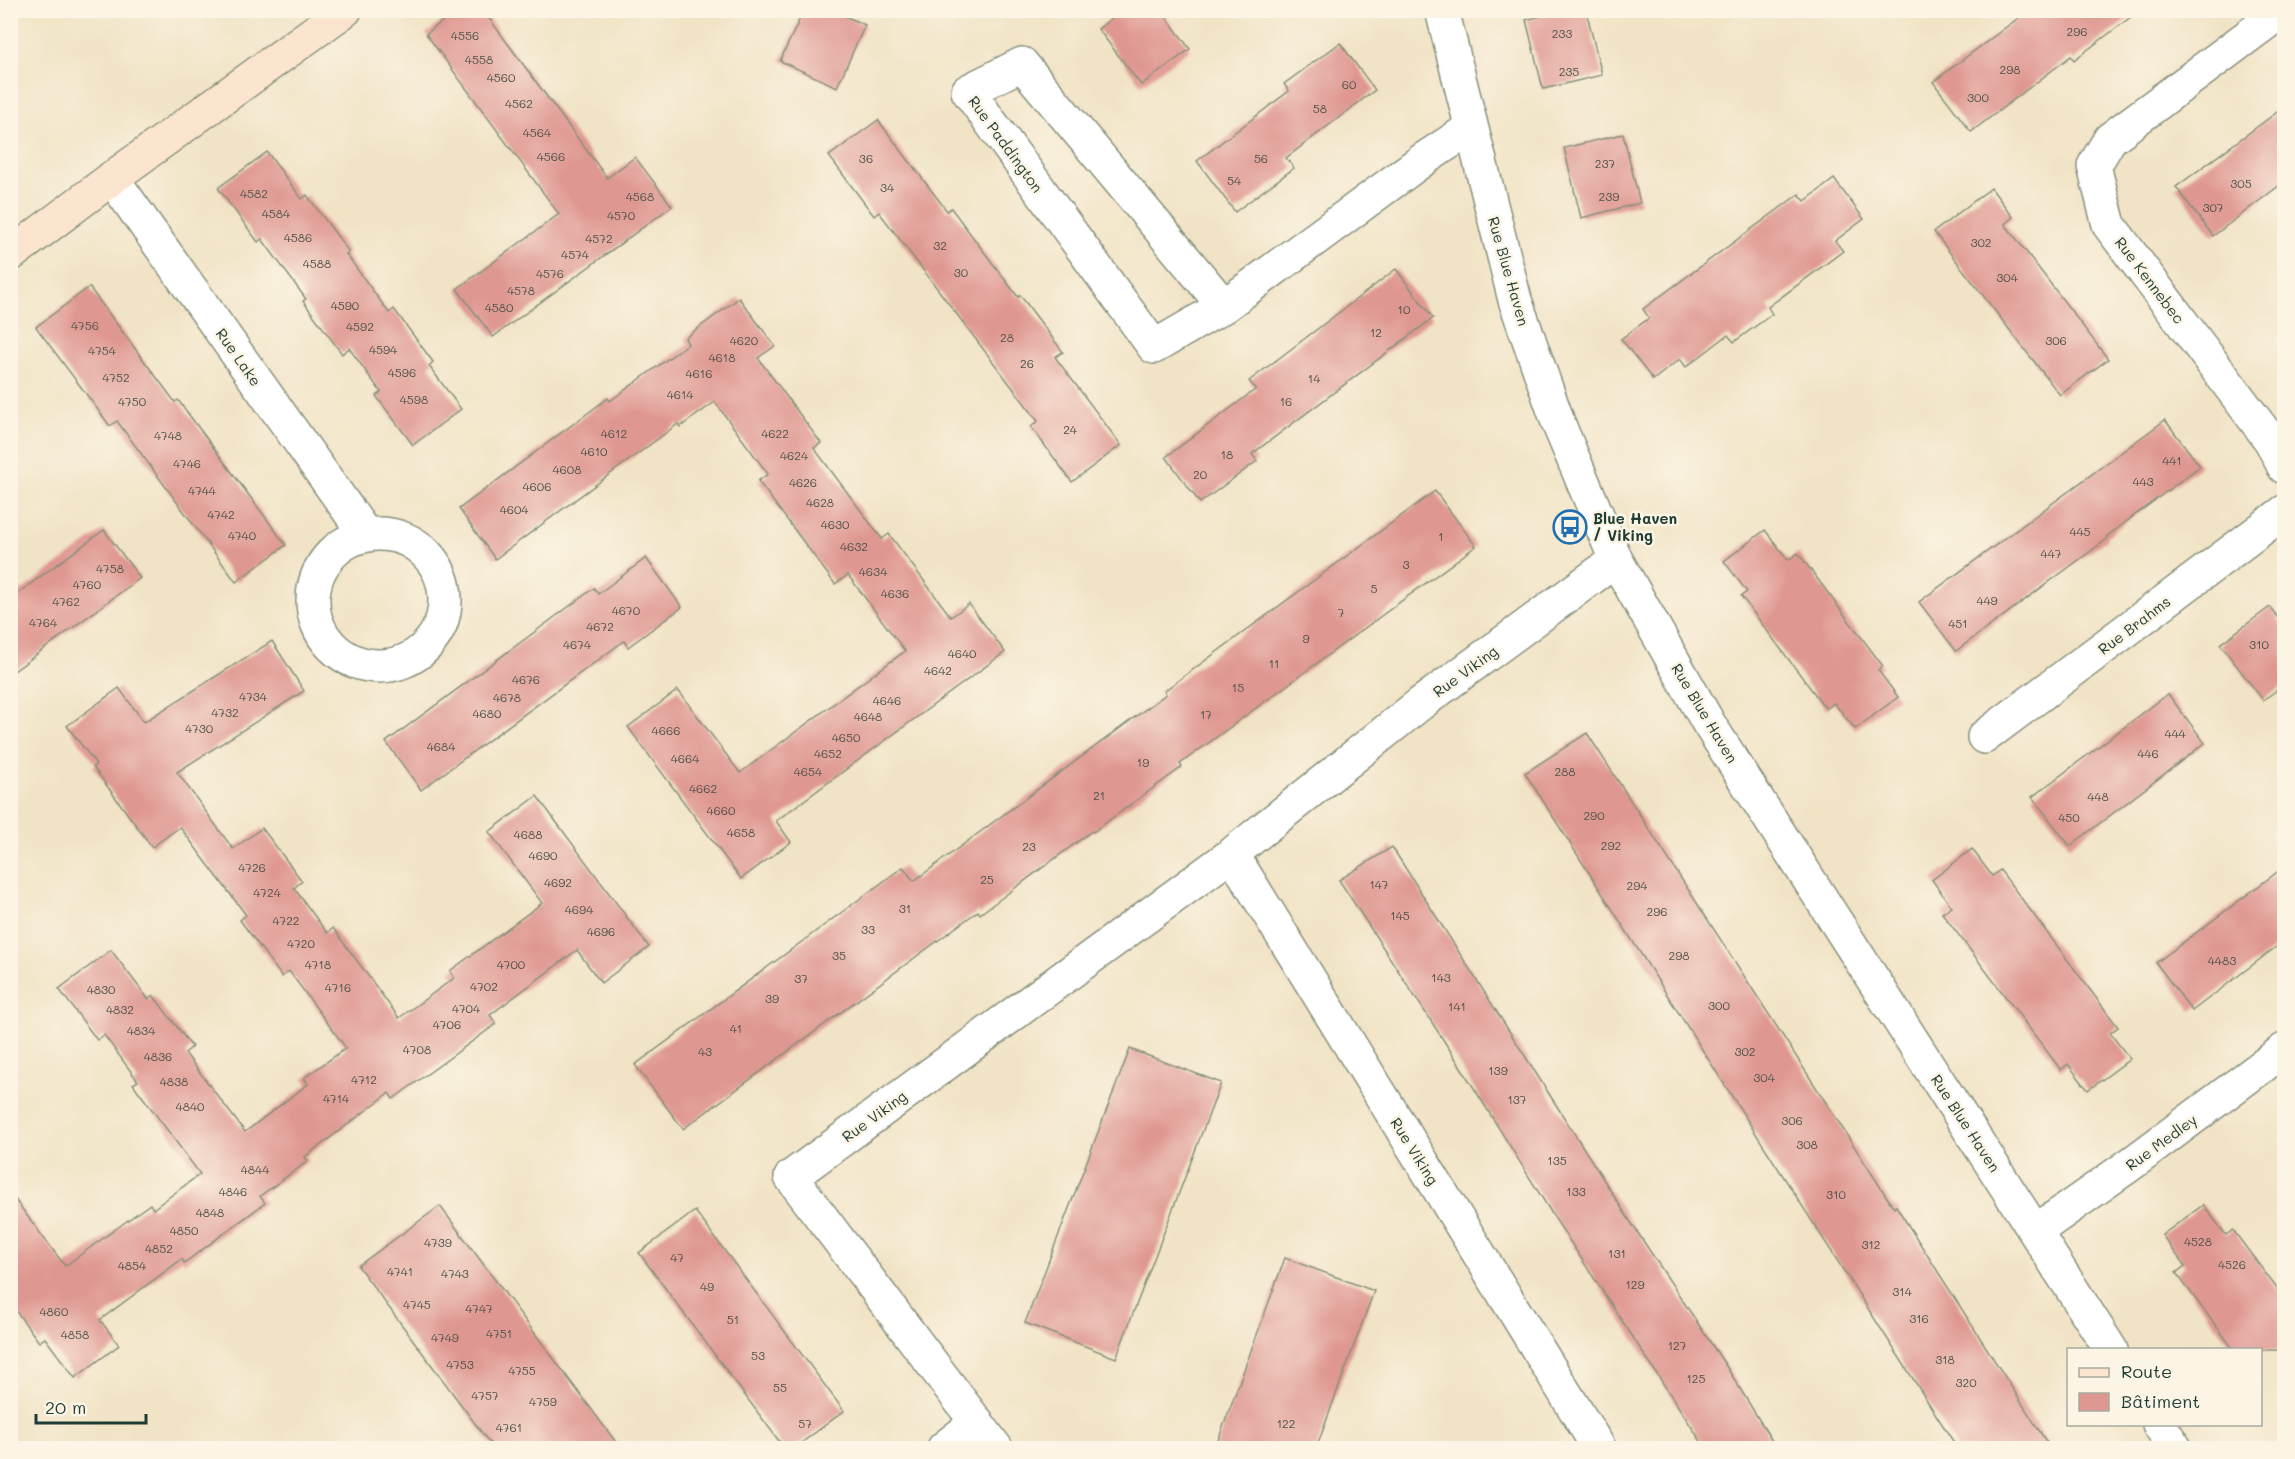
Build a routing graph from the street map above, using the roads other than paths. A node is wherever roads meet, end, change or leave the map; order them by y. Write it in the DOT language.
graph roads {
  1 [pos="345,10"];
  2 [pos="1442,10"];
  3 [pos="2283,10"];
  4 [pos="1471,128"];
  5 [pos="112,178"];
  6 [pos="10,255"];
  7 [pos="1224,306"];
  8 [pos="2284,467"];
  9 [pos="2284,512"];
  10 [pos="366,535"];
  11 [pos="1616,560"];
  12 [pos="1984,738"];
  13 [pos="1232,854"];
  14 [pos="2284,1050"];
  15 [pos="2036,1231"];
  16 [pos="2111,1348"];
  17 [pos="977,1422"];
  18 [pos="2160,1426"];
  19 [pos="944,1449"];
  20 [pos="996,1449"];
  21 [pos="1599,1449"];
  22 [pos="2175,1449"];
  1 -- 5 [label="street"];
  2 -- 4 [label="street, Rue Blue Haven"];
  3 -- 8 [label="street, Rue Kennebec"];
  4 -- 7 [label="street, Rue Paddington"];
  4 -- 11 [label="street, Rue Blue Haven"];
  5 -- 6 [label="street"];
  5 -- 10 [label="street, Rue Lake"];
  7 -- 7 [label="street, Rue Paddington"];
  9 -- 12 [label="street, Rue Brahms"];
  10 -- 10 [label="street"];
  11 -- 13 [label="street, Rue Viking"];
  11 -- 15 [label="street, Rue Blue Haven"];
  13 -- 17 [label="street, Rue Viking"];
  13 -- 21 [label="street, Rue Viking"];
  14 -- 15 [label="street, Rue Medley"];
  15 -- 16 [label="street, Rue Blue Haven"];
  17 -- 19 [label="street"];
  17 -- 20 [label="street, Rue Viking"];
  18 -- 22 [label="street"];
}
